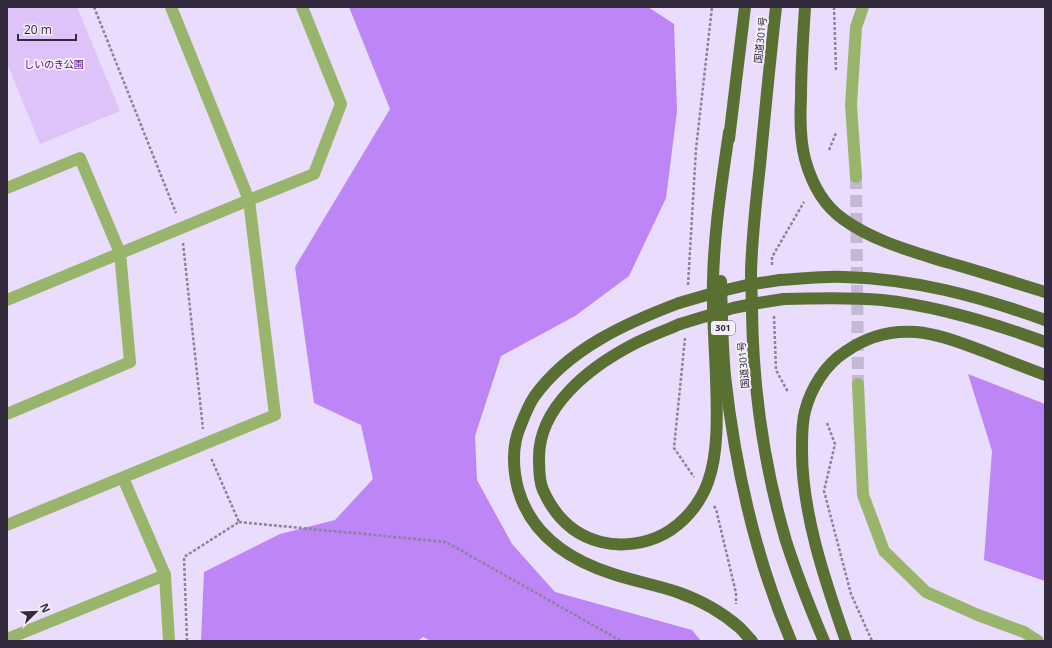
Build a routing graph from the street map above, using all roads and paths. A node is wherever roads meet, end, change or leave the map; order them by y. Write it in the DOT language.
graph roads {
  1 [pos="94,7"];
  2 [pos="171,7"];
  3 [pos="302,7"];
  4 [pos="712,7"];
  5 [pos="745,7"];
  6 [pos="776,7"];
  7 [pos="805,7"];
  8 [pos="862,7"];
  9 [pos="729,132"];
  10 [pos="856,177"];
  11 [pos="7,188"];
  12 [pos="249,200"];
  13 [pos="182,228"];
  14 [pos="120,253"];
  15 [pos="688,287"];
  16 [pos="1045,292"];
  17 [pos="7,300"];
  18 [pos="1045,320"];
  19 [pos="682,328"];
  20 [pos="1045,342"];
  21 [pos="1045,375"];
  22 [pos="858,384"];
  23 [pos="7,414"];
  24 [pos="827,423"];
  25 [pos="205,444"];
  26 [pos="123,478"];
  27 [pos="695,479"];
  28 [pos="711,502"];
  29 [pos="239,522"];
  30 [pos="7,525"];
  31 [pos="165,575"];
  32 [pos="736,607"];
  33 [pos="7,639"];
  34 [pos="168,641"];
  35 [pos="187,641"];
  36 [pos="622,641"];
  37 [pos="752,641"];
  38 [pos="791,641"];
  39 [pos="824,641"];
  40 [pos="846,641"];
  41 [pos="872,641"];
  42 [pos="1038,641"];
  1 -- 13 [label="path"];
  2 -- 12 [label="street"];
  3 -- 12 [label="street"];
  4 -- 15 [label="path"];
  5 -- 9 [label="highway, 国道301号 / 301"];
  6 -- 39 [label="highway, 国道301号"];
  7 -- 16 [label="highway"];
  8 -- 10 [label="street"];
  9 -- 19 [label="highway"];
  9 -- 38 [label="highway, 国道301号 / 301"];
  11 -- 14 [label="street"];
  12 -- 13 [label="street"];
  12 -- 25 [label="street"];
  13 -- 14 [label="street"];
  13 -- 25 [label="path"];
  14 -- 17 [label="street"];
  14 -- 23 [label="street"];
  18 -- 37 [label="highway, bridge"];
  19 -- 20 [label="highway, bridge"];
  19 -- 27 [label="path"];
  21 -- 40 [label="highway"];
  22 -- 42 [label="street"];
  24 -- 41 [label="path"];
  25 -- 26 [label="street"];
  25 -- 29 [label="path"];
  26 -- 30 [label="street"];
  26 -- 31 [label="street"];
  28 -- 32 [label="path"];
  29 -- 35 [label="path"];
  29 -- 36 [label="path"];
  31 -- 33 [label="street"];
  31 -- 34 [label="street"];
}
